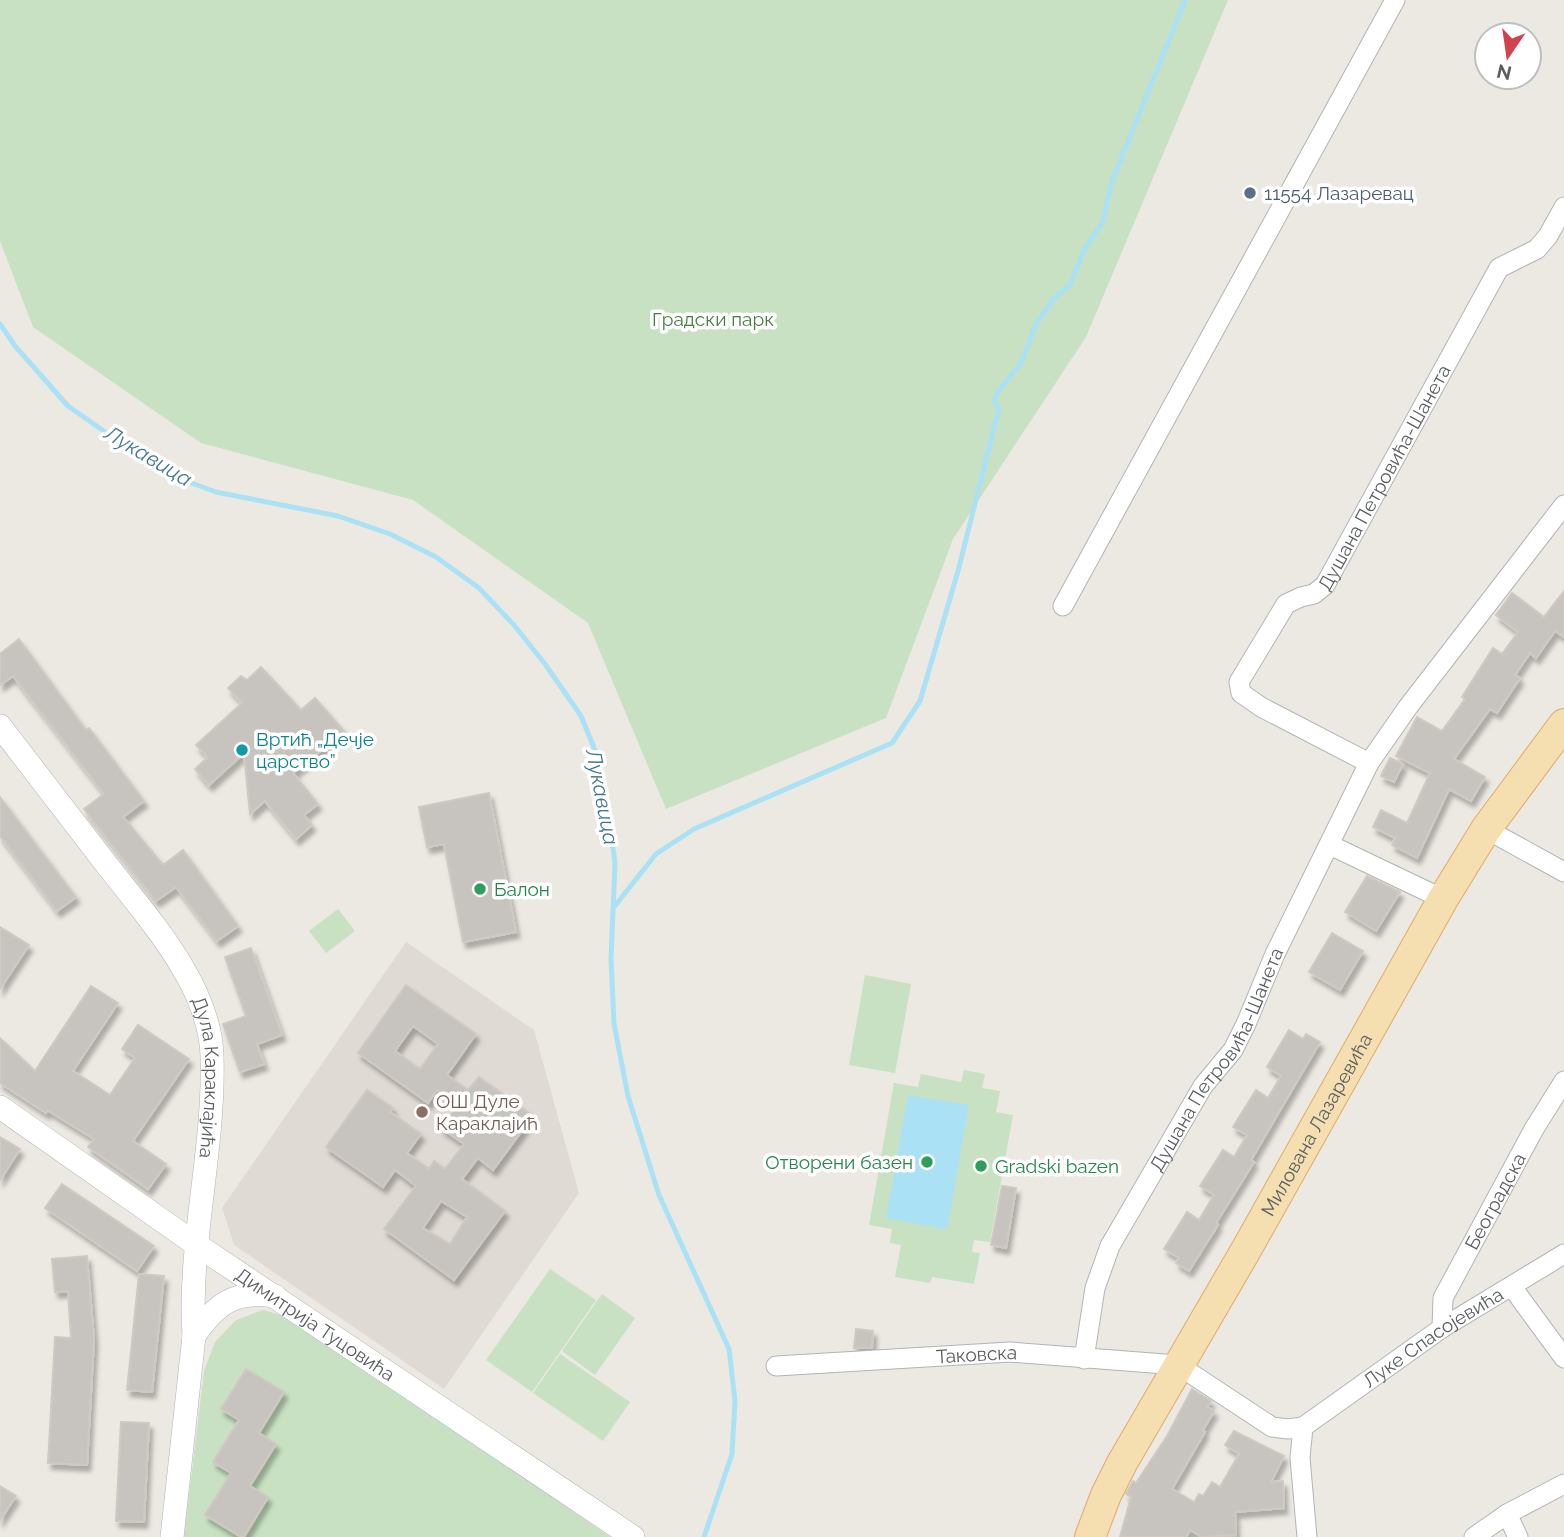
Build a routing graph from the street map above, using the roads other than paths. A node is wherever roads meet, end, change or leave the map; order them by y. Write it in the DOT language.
graph roads {
  1 [pos="1395,0"];
  2 [pos="1564,208"];
  3 [pos="1564,505"];
  4 [pos="1063,606"];
  5 [pos="1564,724"];
  6 [pos="0,726"];
  7 [pos="1369,763"];
  8 [pos="1486,829"];
  9 [pos="1330,845"];
  10 [pos="1564,872"];
  11 [pos="1443,899"];
  12 [pos="1564,1081"];
  13 [pos="0,1107"];
  14 [pos="197,1245"];
  15 [pos="1564,1254"];
  16 [pos="1512,1287"];
  17 [pos="277,1296"];
  18 [pos="1443,1298"];
  19 [pos="1466,1314"];
  20 [pos="1442,1328"];
  21 [pos="194,1336"];
  22 [pos="1564,1358"];
  23 [pos="1084,1359"];
  24 [pos="1178,1365"];
  25 [pos="776,1366"];
  26 [pos="1303,1427"];
  27 [pos="1564,1484"];
  28 [pos="1507,1514"];
  29 [pos="172,1537"];
  30 [pos="633,1537"];
  31 [pos="1090,1537"];
  32 [pos="1307,1537"];
  33 [pos="1474,1537"];
  34 [pos="1518,1537"];
  1 -- 4 [label="street"];
  2 -- 7 [label="street, Душана Петровића-Шанета"];
  3 -- 7 [label="street, Душана Петровића-Шанета"];
  5 -- 8 [label="main road, Милована Лазаревића"];
  6 -- 14 [label="street, Дула Караклајића"];
  7 -- 9 [label="street, Душана Петровића-Шанета"];
  8 -- 10 [label="street"];
  8 -- 11 [label="main road, Милована Лазаревића"];
  9 -- 11 [label="street"];
  9 -- 23 [label="street, Душана Петровића-Шанета"];
  11 -- 24 [label="main road, Милована Лазаревића"];
  12 -- 18 [label="street, Београдска"];
  13 -- 14 [label="street, Димитрија Туцовића"];
  14 -- 17 [label="street, Димитрија Туцовића"];
  14 -- 21 [label="street, Дула Караклајића"];
  15 -- 16 [label="street, Луке Спасојевића"];
  16 -- 19 [label="street, Луке Спасојевића"];
  16 -- 22 [label="street"];
  17 -- 21 [label="street"];
  17 -- 30 [label="street, Димитрија Туцовића"];
  18 -- 19 [label="street"];
  18 -- 20 [label="street, Београдска"];
  19 -- 20 [label="street, Луке Спасојевића"];
  20 -- 26 [label="street, Луке Спасојевића"];
  21 -- 29 [label="street, Дула Караклајића"];
  23 -- 24 [label="street, Таковска"];
  23 -- 25 [label="street, Таковска"];
  24 -- 26 [label="street"];
  24 -- 31 [label="main road, Милована Лазаревића"];
  26 -- 32 [label="street"];
  27 -- 28 [label="street"];
  28 -- 33 [label="street"];
  28 -- 34 [label="street"];
}
